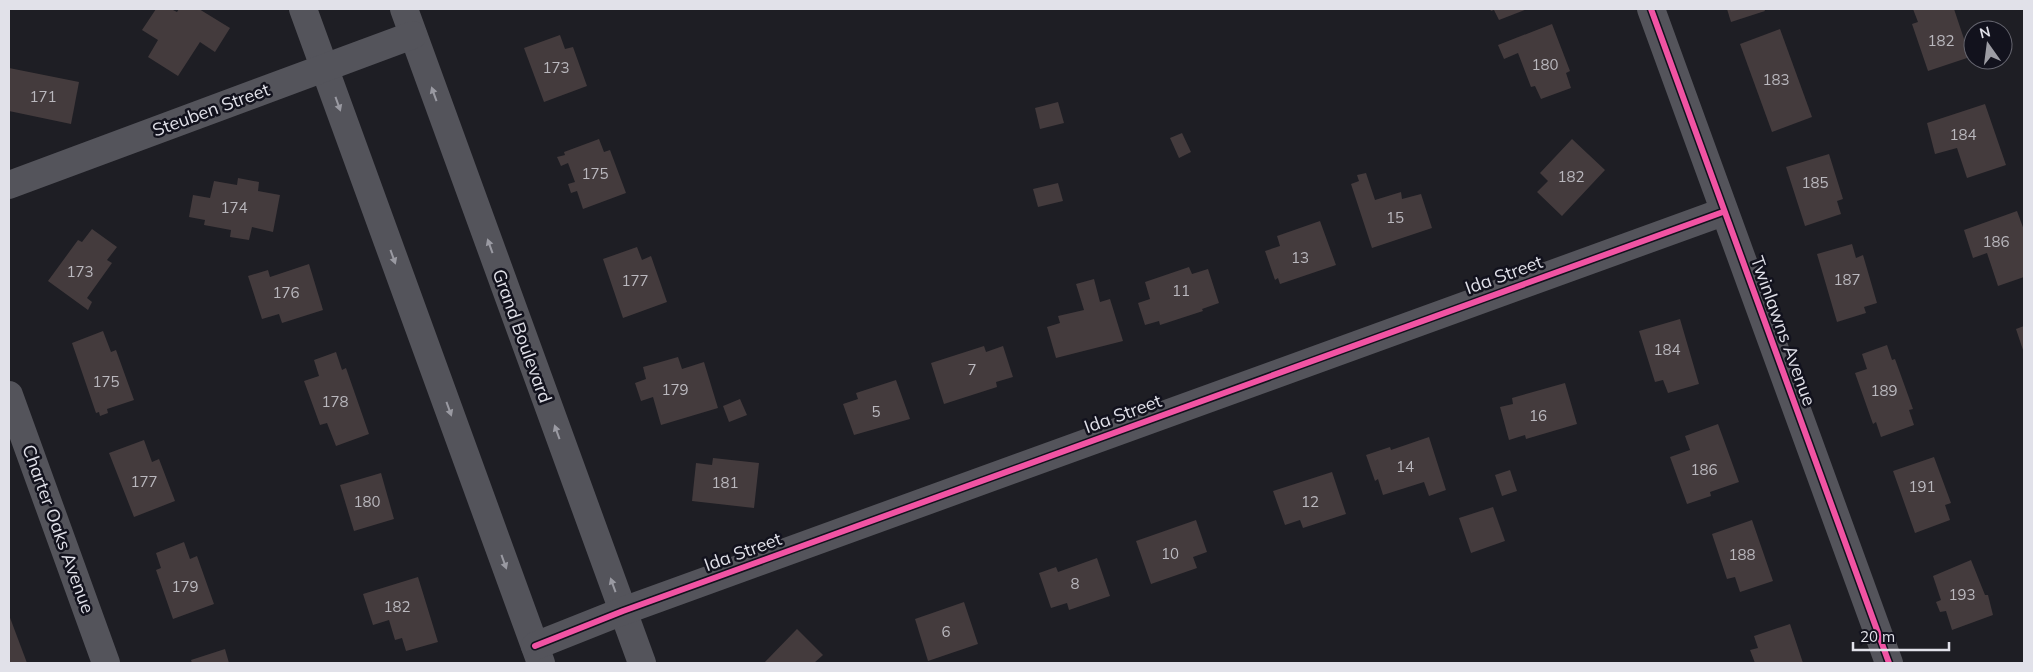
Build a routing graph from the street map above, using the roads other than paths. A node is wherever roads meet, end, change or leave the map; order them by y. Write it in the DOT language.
graph roads {
  1 [pos="303,9"];
  2 [pos="404,9"];
  3 [pos="1650,9"];
  4 [pos="413,35"];
  5 [pos="325,68"];
  6 [pos="9,185"];
  7 [pos="1723,212"];
  8 [pos="9,395"];
  9 [pos="623,611"];
  10 [pos="538,655"];
  11 [pos="106,663"];
  12 [pos="642,663"];
  13 [pos="1889,663"];
  1 -- 5 [label="street"];
  2 -- 4 [label="street, Grand Boulevard"];
  3 -- 7 [label="street, Twinlawns Avenue"];
  4 -- 5 [label="street, Steuben Street"];
  9 -- 4 [label="street, Grand Boulevard, one-way"];
  5 -- 6 [label="street, Steuben Street"];
  5 -- 10 [label="street, one-way"];
  7 -- 9 [label="street, Ida Street"];
  7 -- 13 [label="street, Twinlawns Avenue"];
  8 -- 11 [label="street, Charter Oaks Avenue"];
  9 -- 10 [label="street, Ida Street"];
  9 -- 12 [label="street, Grand Boulevard"];
}
